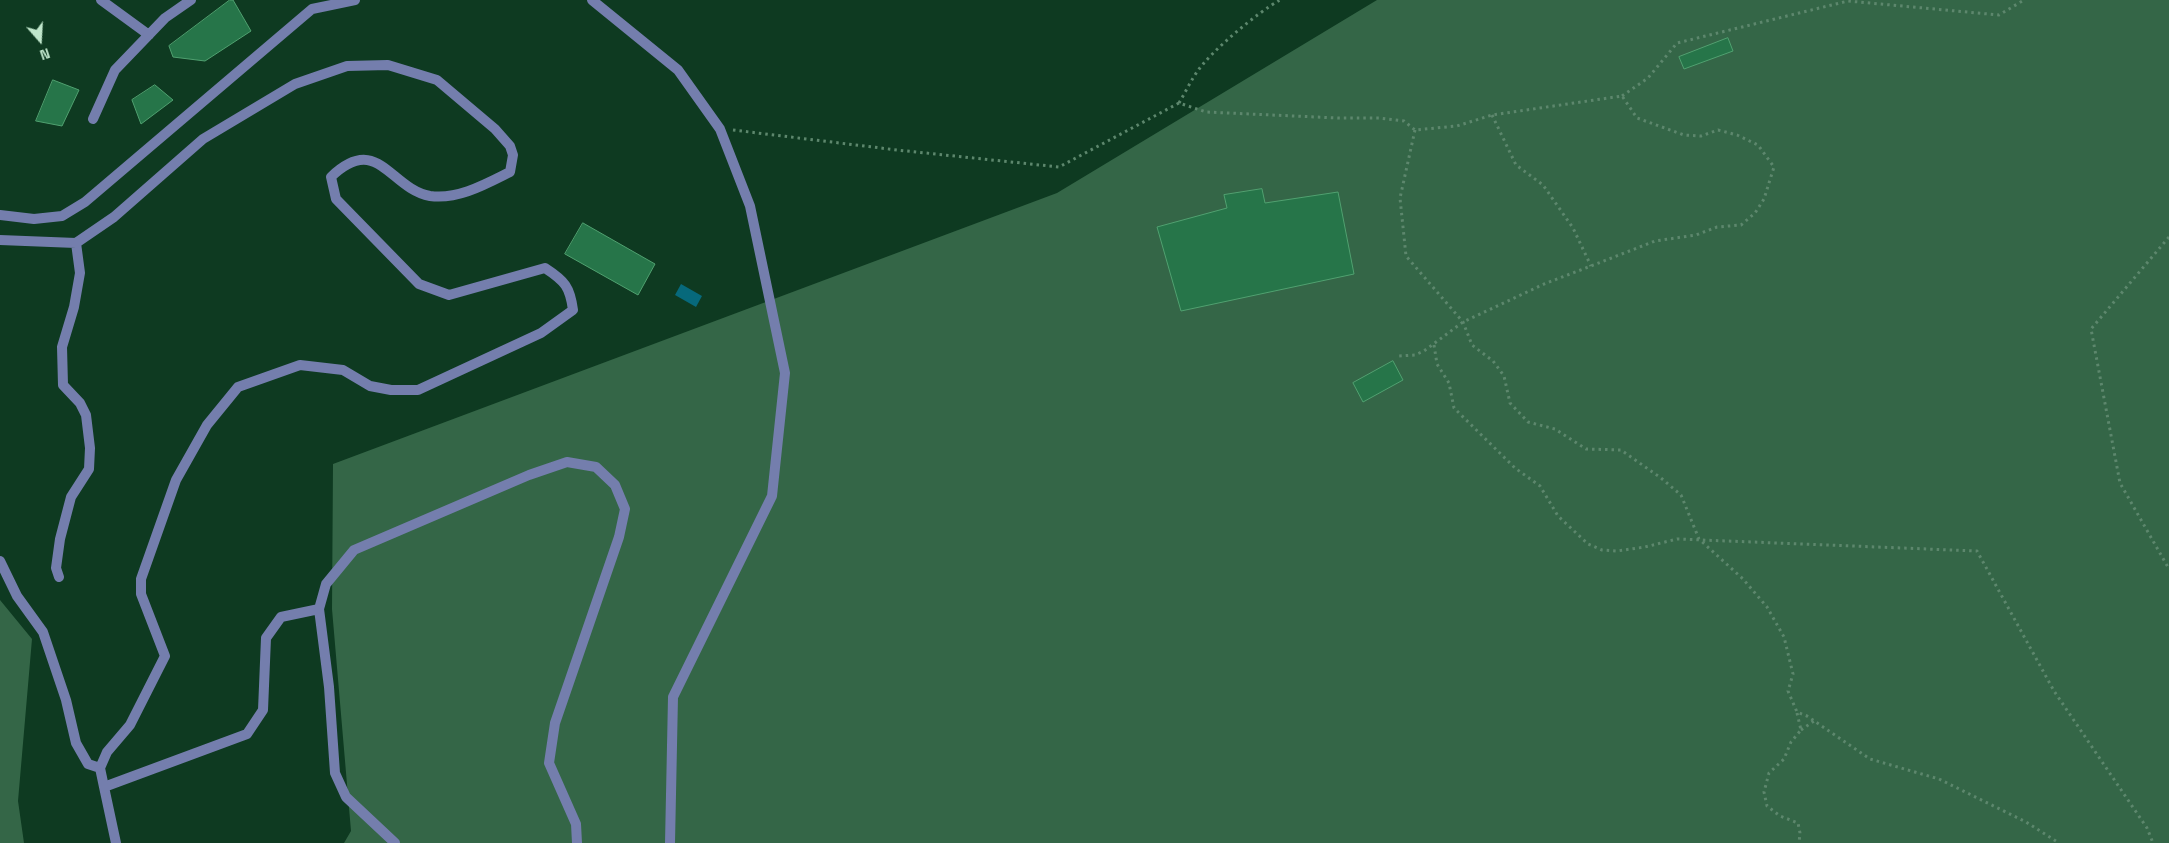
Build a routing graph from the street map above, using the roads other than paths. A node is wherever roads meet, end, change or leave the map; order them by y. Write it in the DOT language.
graph roads {
  1 [pos="102,0"];
  2 [pos="191,0"];
  3 [pos="355,0"];
  4 [pos="592,0"];
  5 [pos="149,35"];
  6 [pos="93,119"];
  7 [pos="0,215"];
  8 [pos="0,240"];
  9 [pos="76,243"];
  10 [pos="0,561"];
  11 [pos="59,577"];
  12 [pos="319,609"];
  13 [pos="100,768"];
  14 [pos="104,788"];
  15 [pos="116,843"];
  16 [pos="395,843"];
  17 [pos="577,843"];
  18 [pos="670,843"];
  1 -- 5 [label="street"];
  2 -- 5 [label="street"];
  3 -- 7 [label="street"];
  4 -- 18 [label="street"];
  5 -- 6 [label="street"];
  8 -- 9 [label="street"];
  9 -- 11 [label="street"];
  9 -- 13 [label="street"];
  10 -- 13 [label="street"];
  12 -- 14 [label="street"];
  12 -- 16 [label="street"];
  12 -- 17 [label="street"];
  13 -- 14 [label="street"];
  14 -- 15 [label="street"];
}
